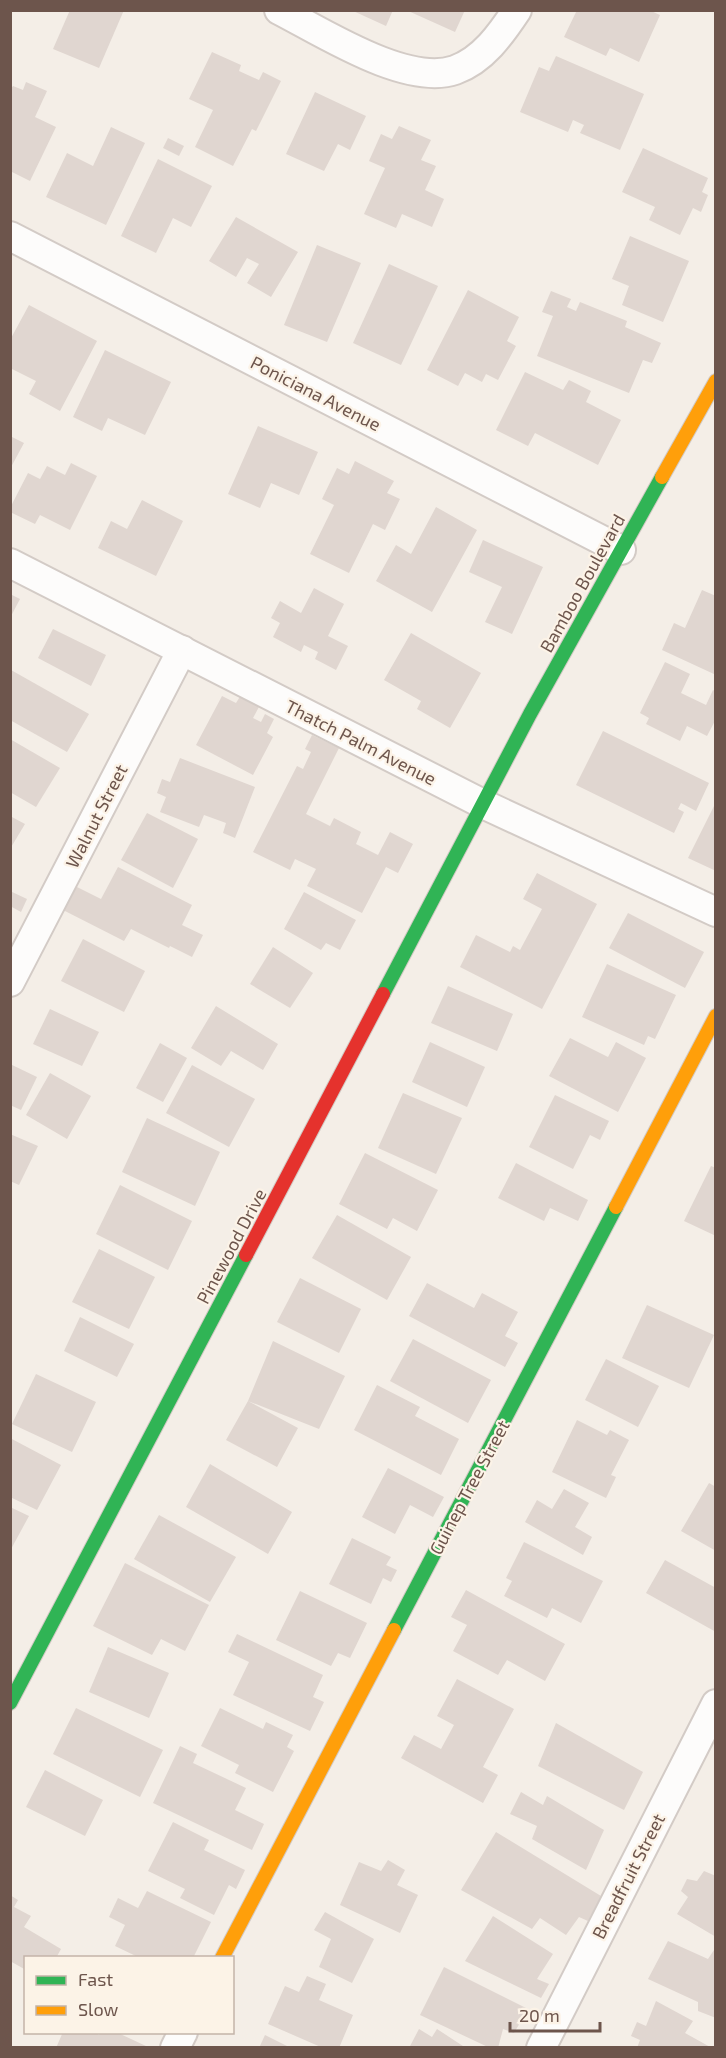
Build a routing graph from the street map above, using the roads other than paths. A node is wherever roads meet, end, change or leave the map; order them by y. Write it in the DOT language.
graph roads {
  1 [pos="279,10"];
  2 [pos="517,10"];
  3 [pos="10,236"];
  4 [pos="716,381"];
  5 [pos="621,550"];
  6 [pos="10,564"];
  7 [pos="182,650"];
  8 [pos="483,804"];
  9 [pos="716,912"];
  10 [pos="10,982"];
  11 [pos="716,1016"];
  12 [pos="10,1704"];
  13 [pos="716,1704"];
  14 [pos="223,1956"];
  15 [pos="182,2034"];
  16 [pos="175,2048"];
  17 [pos="541,2048"];
  1 -- 2 [label="street"];
  3 -- 5 [label="street, Poniciana Avenue"];
  4 -- 5 [label="main road, Bamboo Boulevard"];
  5 -- 8 [label="main road, Bamboo Boulevard"];
  6 -- 7 [label="street, Thatch Palm Avenue"];
  7 -- 8 [label="street, Thatch Palm Avenue"];
  7 -- 10 [label="street, Walnut Street"];
  8 -- 9 [label="street, Thatch Palm Avenue"];
  8 -- 12 [label="main road, Pinewood Drive"];
  11 -- 14 [label="main road, Guinep Tree Street"];
  13 -- 17 [label="street, Breadfruit Street"];
  15 -- 16 [label="street"];
}
